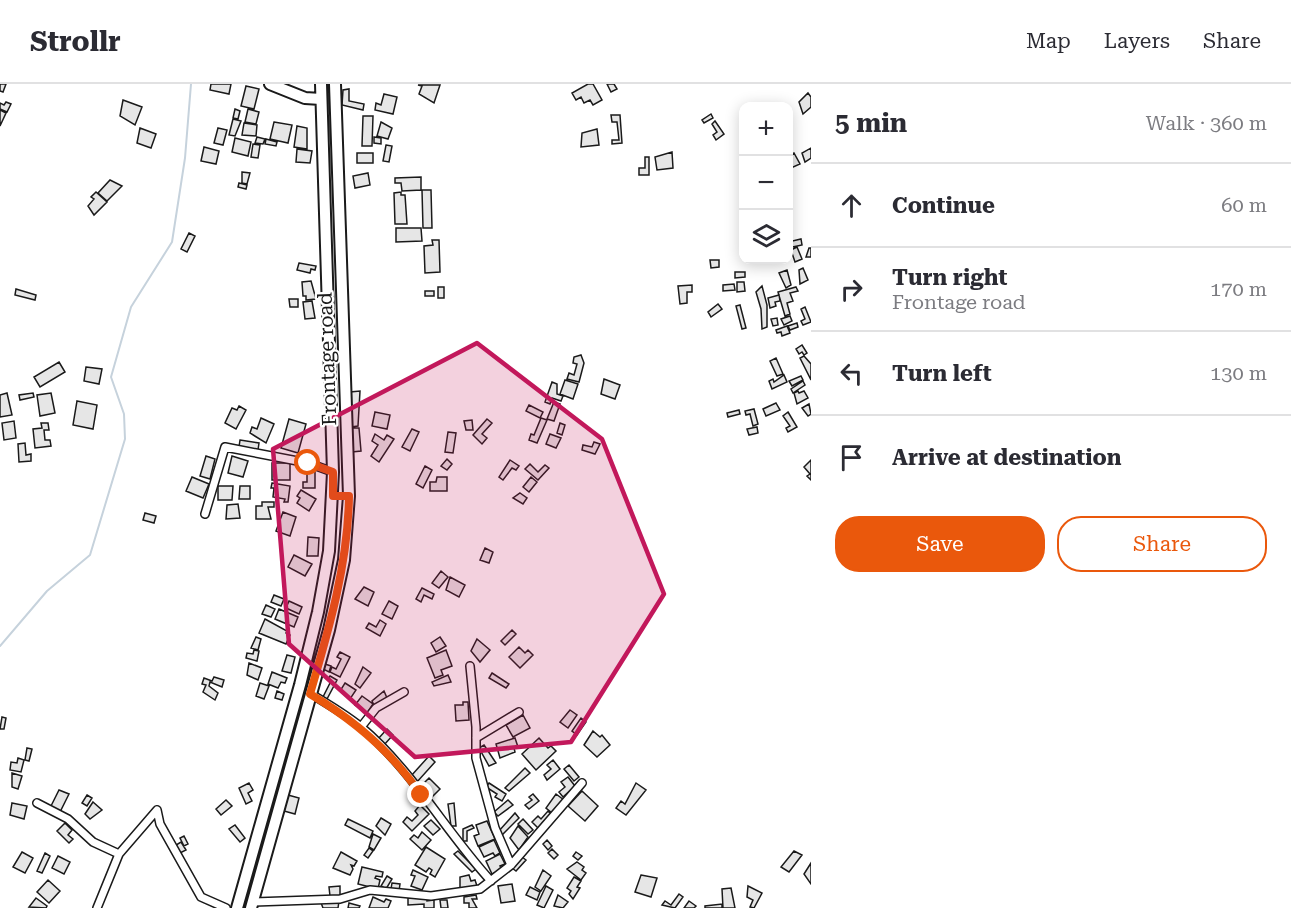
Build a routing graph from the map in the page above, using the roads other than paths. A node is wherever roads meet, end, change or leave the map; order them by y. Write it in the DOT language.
graph roads {
  1 [pos="270,84"];
  2 [pos="321,84"];
  3 [pos="335,84"];
  4 [pos="321,99"];
  5 [pos="333,472"];
  6 [pos="333,496"];
  7 [pos="349,496"];
  8 [pos="206,514"];
  9 [pos="470,666"];
  10 [pos="405,692"];
  11 [pos="310,694"];
  12 [pos="519,712"];
  13 [pos="361,727"];
  14 [pos="476,738"];
  15 [pos="582,783"];
  16 [pos="37,803"];
  17 [pos="119,854"];
  18 [pos="511,865"];
  19 [pos="491,881"];
  20 [pos="251,905"];
  21 [pos="97,908"];
  22 [pos="226,908"];
  23 [pos="237,908"];
  1 -- 4 [label="main road"];
  2 -- 4 [label="main road"];
  3 -- 7 [label="main road, Frontage road"];
  4 -- 5 [label="main road"];
  5 -- 6 [label="main road"];
  5 -- 8 [label="street"];
  6 -- 7 [label="main road"];
  6 -- 23 [label="main road"];
  7 -- 11 [label="main road, Frontage road"];
  9 -- 14 [label="street"];
  10 -- 13 [label="street"];
  11 -- 13 [label="street"];
  11 -- 20 [label="main road, Frontage road"];
  12 -- 14 [label="street"];
  13 -- 19 [label="street"];
  14 -- 18 [label="street"];
  15 -- 18 [label="street"];
  16 -- 17 [label="street"];
  17 -- 21 [label="street"];
  17 -- 22 [label="street"];
  18 -- 19 [label="street"];
  19 -- 20 [label="street"];
}
